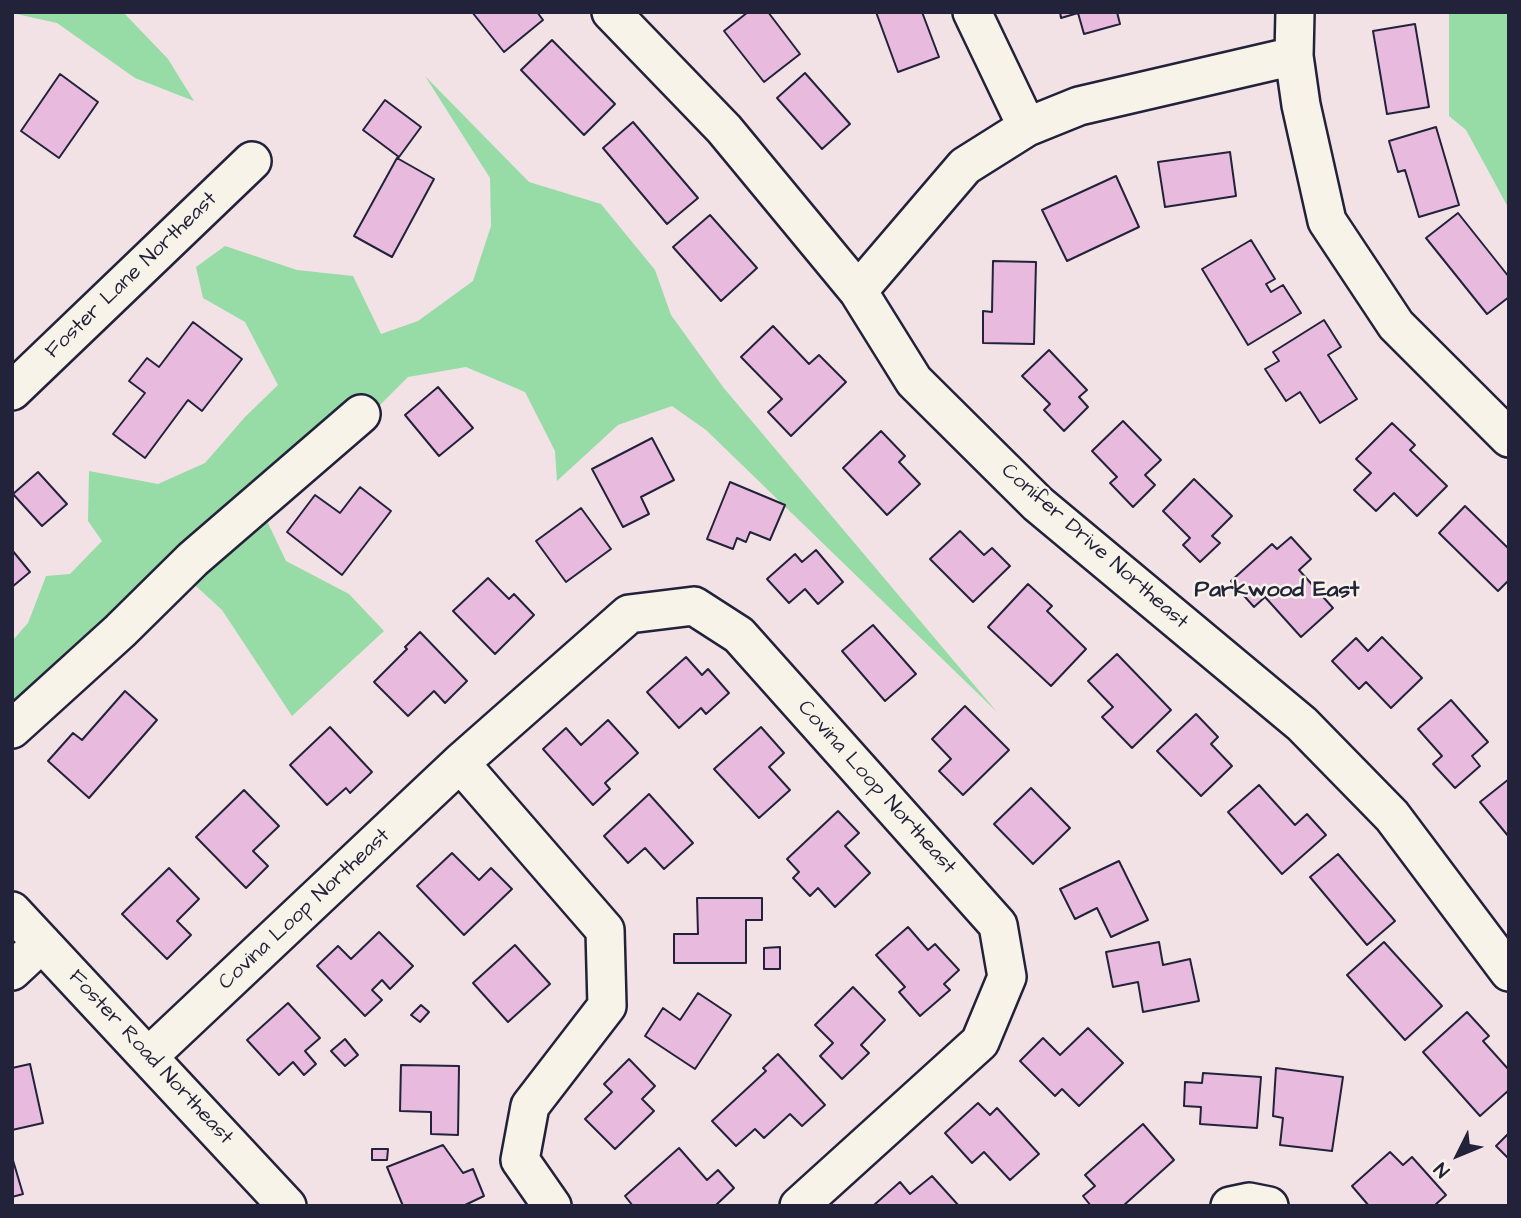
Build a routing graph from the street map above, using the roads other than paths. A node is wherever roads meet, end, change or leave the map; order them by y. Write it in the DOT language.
graph roads {
  1 [pos="611,12"];
  2 [pos="972,12"];
  3 [pos="1294,12"];
  4 [pos="1294,57"];
  5 [pos="1027,127"];
  6 [pos="252,160"];
  7 [pos="858,291"];
  8 [pos="12,391"];
  9 [pos="361,414"];
  10 [pos="1509,438"];
  11 [pos="12,730"];
  12 [pos="460,763"];
  13 [pos="12,911"];
  14 [pos="42,943"];
  15 [pos="12,971"];
  16 [pos="1509,972"];
  17 [pos="149,1056"];
  18 [pos="287,1206"];
  19 [pos="552,1206"];
  20 [pos="799,1206"];
  21 [pos="1230,1206"];
  22 [pos="1269,1206"];
  1 -- 7 [label="street, Conifer Drive Northeast"];
  2 -- 5 [label="street"];
  3 -- 4 [label="street"];
  4 -- 5 [label="street"];
  4 -- 10 [label="street"];
  5 -- 7 [label="street"];
  6 -- 8 [label="street, Foster Lane Northeast"];
  7 -- 16 [label="street, Conifer Drive Northeast"];
  9 -- 11 [label="street"];
  12 -- 17 [label="street, Covina Loop Northeast"];
  12 -- 19 [label="street"];
  12 -- 20 [label="street, Covina Loop Northeast"];
  13 -- 14 [label="street, Foster Road Northeast"];
  14 -- 15 [label="street"];
  14 -- 17 [label="street, Foster Road Northeast"];
  17 -- 18 [label="street, Foster Road Northeast"];
  21 -- 22 [label="street"];
}
